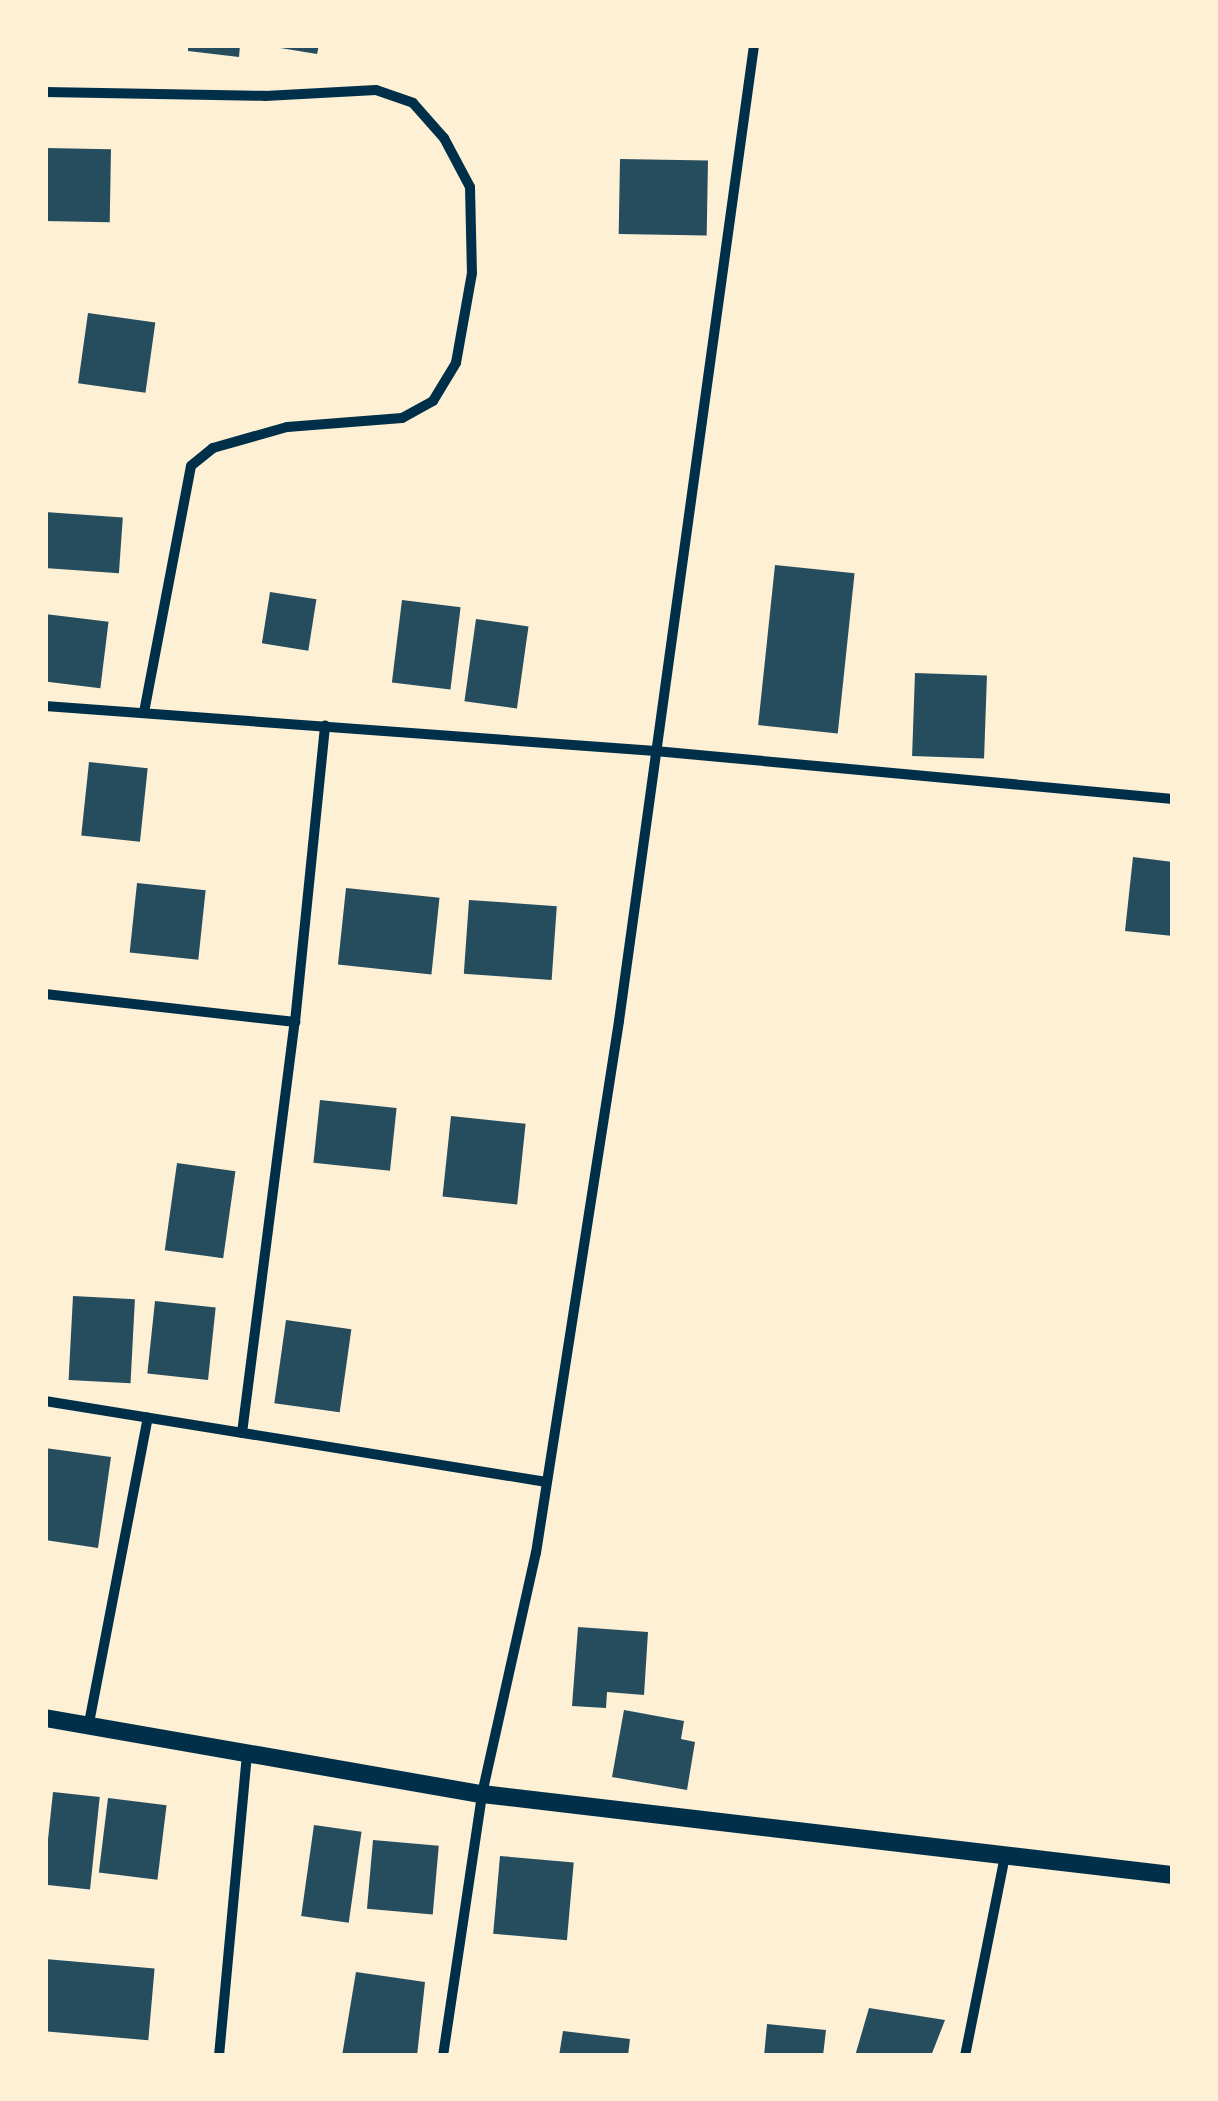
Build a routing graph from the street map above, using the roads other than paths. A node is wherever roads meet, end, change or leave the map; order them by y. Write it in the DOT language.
graph roads {
  1 [pos="754,45"];
  2 [pos="45,92"];
  3 [pos="45,706"];
  4 [pos="144,713"];
  5 [pos="325,726"];
  6 [pos="656,751"];
  7 [pos="1173,800"];
  8 [pos="45,994"];
  9 [pos="296,1022"];
  10 [pos="45,1401"];
  11 [pos="148,1418"];
  12 [pos="242,1433"];
  13 [pos="547,1482"];
  14 [pos="45,1718"];
  15 [pos="90,1722"];
  16 [pos="248,1753"];
  17 [pos="482,1794"];
  18 [pos="1005,1854"];
  19 [pos="1173,1875"];
  20 [pos="219,2056"];
  21 [pos="443,2056"];
  22 [pos="965,2056"];
  1 -- 6 [label="street"];
  2 -- 4 [label="street"];
  3 -- 4 [label="street"];
  4 -- 5 [label="street"];
  5 -- 6 [label="street"];
  5 -- 9 [label="street"];
  6 -- 7 [label="street"];
  6 -- 13 [label="street"];
  8 -- 9 [label="street"];
  9 -- 12 [label="street"];
  10 -- 11 [label="street"];
  11 -- 12 [label="street"];
  11 -- 15 [label="street"];
  12 -- 13 [label="street"];
  13 -- 17 [label="street"];
  14 -- 15 [label="street"];
  15 -- 16 [label="street"];
  16 -- 17 [label="street"];
  16 -- 20 [label="street"];
  17 -- 18 [label="street"];
  17 -- 21 [label="street"];
  18 -- 19 [label="street"];
  18 -- 22 [label="street"];
}
